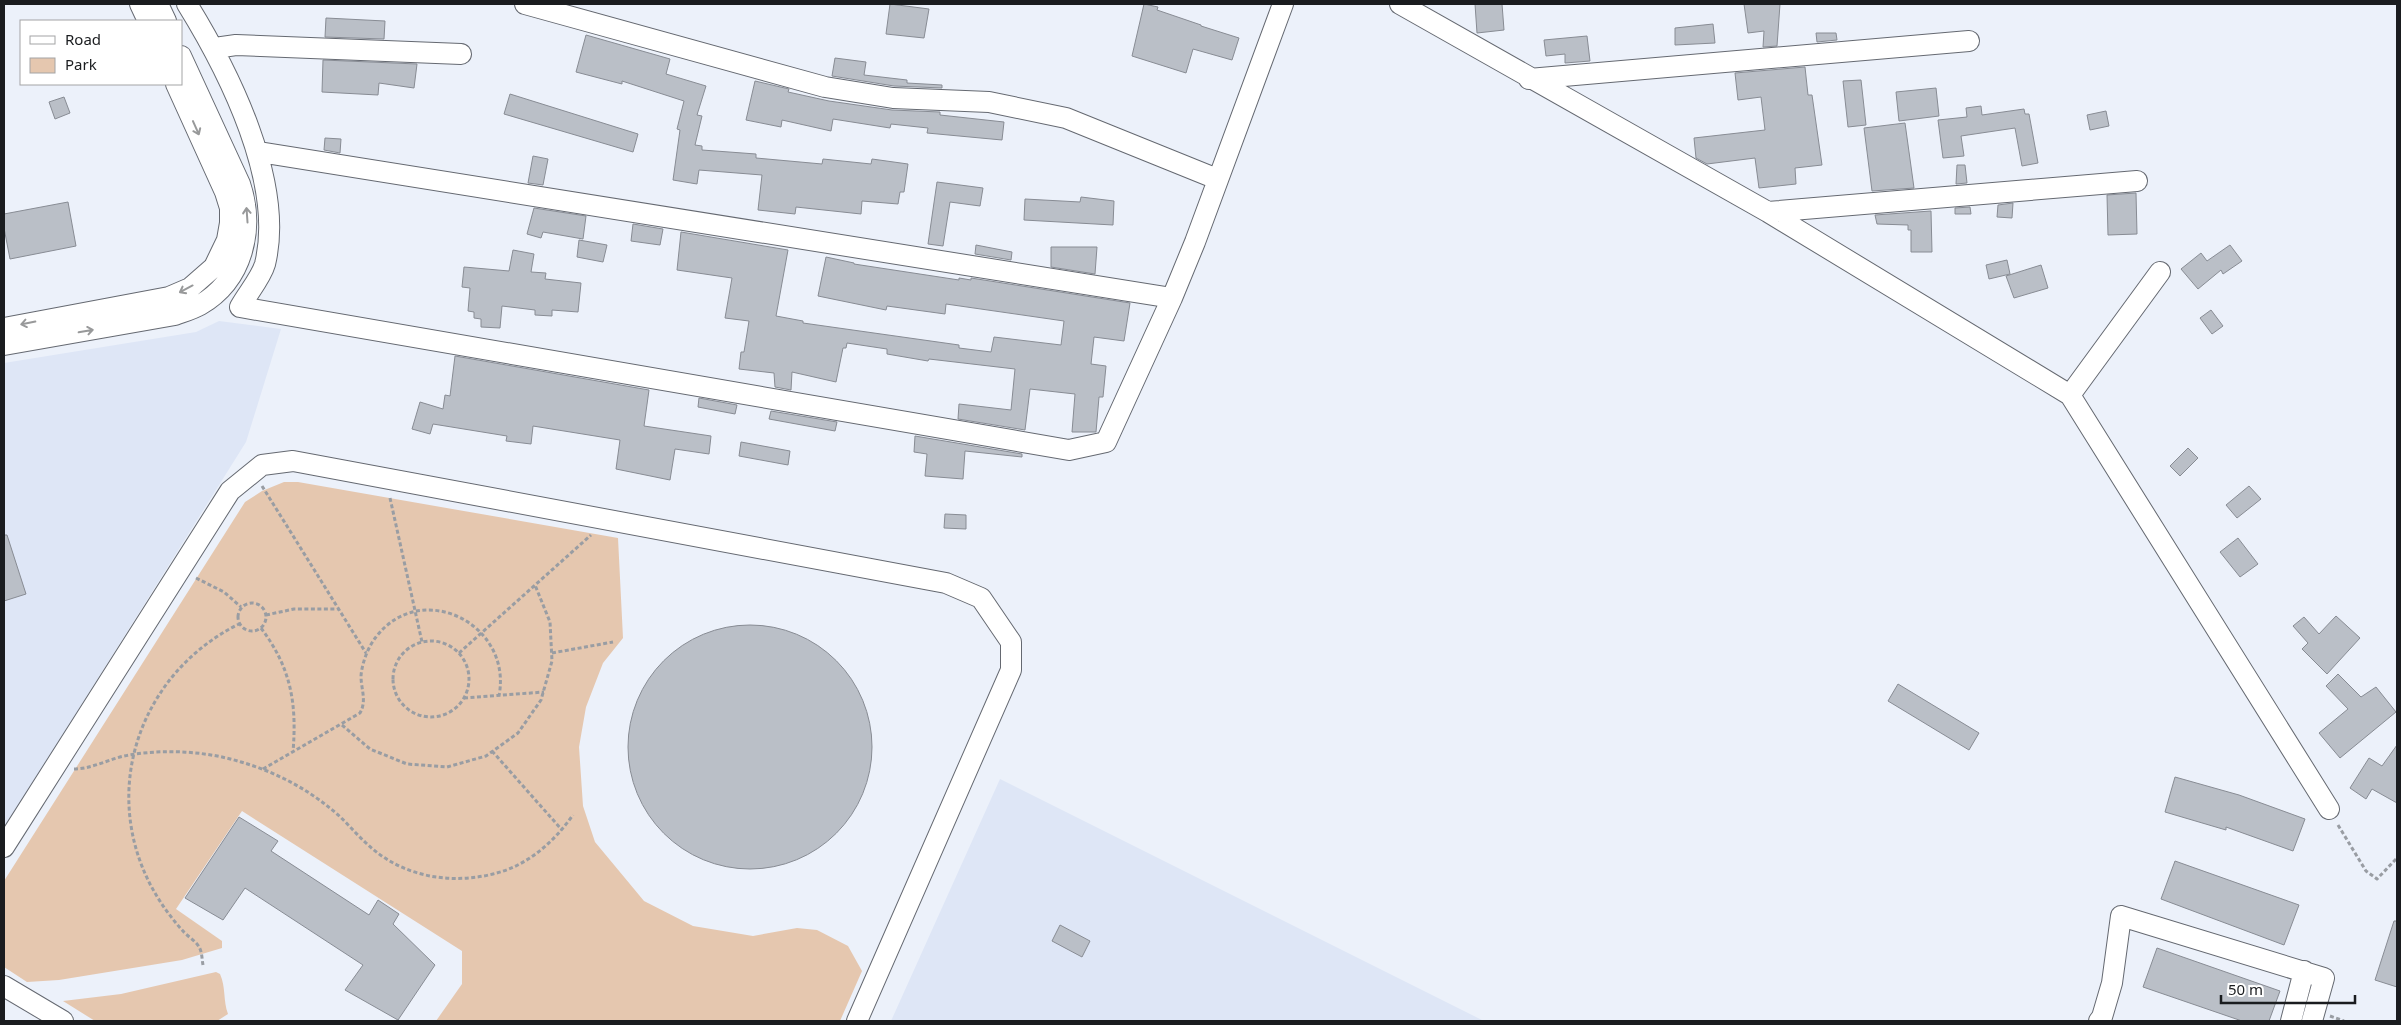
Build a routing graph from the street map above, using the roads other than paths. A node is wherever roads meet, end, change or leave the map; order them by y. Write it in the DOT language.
graph roads {
  1 [pos="140,4"];
  2 [pos="158,4"];
  3 [pos="187,4"];
  4 [pos="525,4"];
  5 [pos="1283,4"];
  6 [pos="1400,4"];
  7 [pos="148,20"];
  8 [pos="166,20"];
  9 [pos="1969,41"];
  10 [pos="214,48"];
  11 [pos="461,54"];
  12 [pos="182,58"];
  13 [pos="1529,79"];
  14 [pos="176,85"];
  15 [pos="259,152"];
  16 [pos="1217,178"];
  17 [pos="2137,181"];
  18 [pos="1768,212"];
  19 [pos="2160,272"];
  20 [pos="1172,298"];
  21 [pos="4,328"];
  22 [pos="4,345"];
  23 [pos="2070,395"];
  24 [pos="2329,809"];
  25 [pos="4,847"];
  26 [pos="2304,971"];
  27 [pos="4,986"];
  28 [pos="63,1021"];
  29 [pos="857,1021"];
  30 [pos="2099,1021"];
  31 [pos="2290,1021"];
  32 [pos="2312,1021"];
  1 -- 7 [label="street"];
  2 -- 8 [label="street"];
  3 -- 10 [label="street"];
  4 -- 16 [label="street"];
  5 -- 16 [label="street"];
  6 -- 13 [label="street"];
  9 -- 13 [label="street"];
  10 -- 11 [label="street"];
  10 -- 15 [label="street"];
  22 -- 12 [label="street, one-way"];
  13 -- 18 [label="street"];
  14 -- 21 [label="street, one-way"];
  15 -- 20 [label="street"];
  15 -- 20 [label="street"];
  16 -- 20 [label="street"];
  17 -- 18 [label="street"];
  18 -- 23 [label="street"];
  19 -- 23 [label="street"];
  23 -- 24 [label="street"];
  25 -- 29 [label="street"];
  26 -- 30 [label="street"];
  26 -- 31 [label="street"];
  26 -- 32 [label="street"];
  27 -- 28 [label="street"];
}
